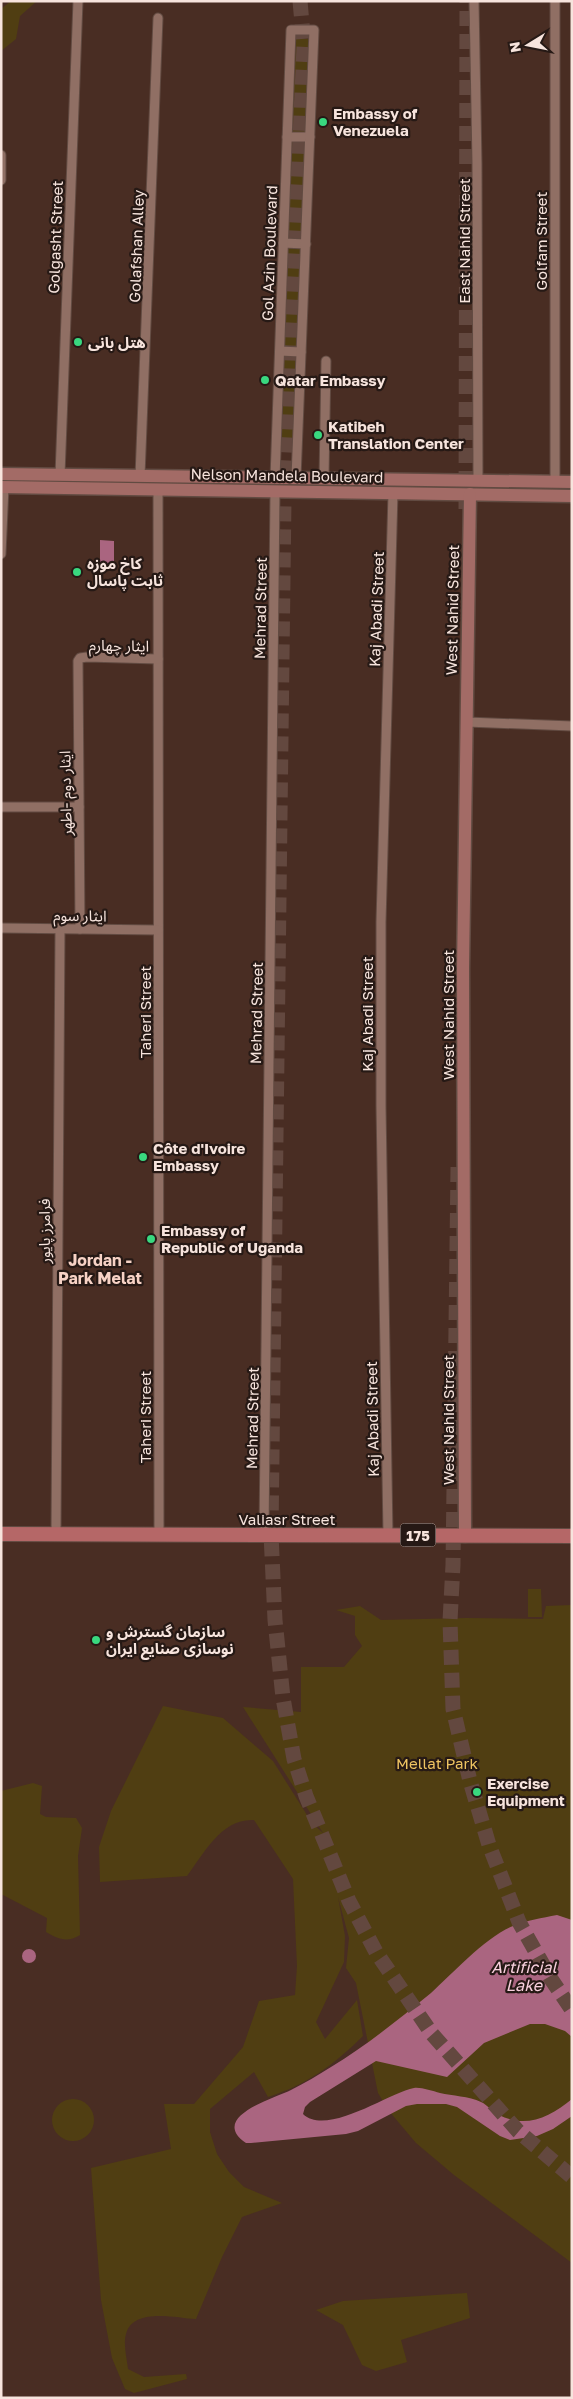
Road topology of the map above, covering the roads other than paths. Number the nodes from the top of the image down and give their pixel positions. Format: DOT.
graph roads {
  1 [pos="78,1"];
  2 [pos="474,1"];
  3 [pos="555,1"];
  4 [pos="158,18"];
  5 [pos="288,137"];
  6 [pos="310,138"];
  7 [pos="1,155"];
  8 [pos="1,180"];
  9 [pos="284,243"];
  10 [pos="306,244"];
  11 [pos="280,351"];
  12 [pos="301,352"];
  13 [pos="326,361"];
  14 [pos="1,474"];
  15 [pos="60,475"];
  16 [pos="140,476"];
  17 [pos="275,478"];
  18 [pos="296,478"];
  19 [pos="324,478"];
  20 [pos="478,480"];
  21 [pos="555,482"];
  22 [pos="572,482"];
  23 [pos="3,487"];
  24 [pos="59,488"];
  25 [pos="158,490"];
  26 [pos="275,491"];
  27 [pos="393,493"];
  28 [pos="470,494"];
  29 [pos="572,496"];
  30 [pos="1,554"];
  31 [pos="80,658"];
  32 [pos="158,659"];
  33 [pos="468,722"];
  34 [pos="572,726"];
  35 [pos="1,806"];
  36 [pos="79,807"];
  37 [pos="1,928"];
  38 [pos="60,928"];
  39 [pos="80,929"];
  40 [pos="158,930"];
  41 [pos="1,1534"];
  42 [pos="56,1534"];
  43 [pos="264,1534"];
  44 [pos="159,1535"];
  45 [pos="388,1535"];
  46 [pos="465,1536"];
  47 [pos="572,1536"];
  1 -- 15 [label="street, Golgasht Street"];
  2 -- 20 [label="street, East Nahid Street"];
  3 -- 21 [label="street, Golfam Street"];
  4 -- 16 [label="street, Golafshan Alley"];
  5 -- 6 [label="street"];
  5 -- 6 [label="street, Gol Azin Boulevard"];
  5 -- 9 [label="street, Gol Azin Boulevard"];
  6 -- 10 [label="street"];
  7 -- 8 [label="street"];
  9 -- 10 [label="street"];
  9 -- 11 [label="street, Gol Azin Boulevard"];
  10 -- 12 [label="street"];
  11 -- 12 [label="street"];
  11 -- 17 [label="street, Gol Azin Boulevard"];
  12 -- 18 [label="street"];
  13 -- 19 [label="street"];
  14 -- 15 [label="main road, Nelson Mandela Boulevard"];
  15 -- 16 [label="main road, Nelson Mandela Boulevard"];
  15 -- 24 [label="main road"];
  16 -- 17 [label="main road, Nelson Mandela Boulevard"];
  17 -- 18 [label="main road, Nelson Mandela Boulevard"];
  18 -- 19 [label="main road, Nelson Mandela Boulevard"];
  19 -- 20 [label="main road, Nelson Mandela Boulevard"];
  20 -- 21 [label="main road, Nelson Mandela Boulevard"];
  21 -- 22 [label="main road, Nelson Mandela Boulevard"];
  23 -- 24 [label="main road, Nelson Mandela Boulevard"];
  23 -- 30 [label="street"];
  24 -- 25 [label="main road, Nelson Mandela Boulevard"];
  25 -- 26 [label="main road, Nelson Mandela Boulevard"];
  25 -- 32 [label="street, Taheri Street"];
  26 -- 27 [label="main road, Nelson Mandela Boulevard"];
  26 -- 43 [label="street, Mehrad Street"];
  27 -- 28 [label="main road, Nelson Mandela Boulevard"];
  27 -- 45 [label="street, Kaj Abadi Street"];
  28 -- 29 [label="main road, Nelson Mandela Boulevard"];
  28 -- 33 [label="main road, West Nahid Street"];
  31 -- 32 [label="street, ایثار چهارم"];
  31 -- 36 [label="street, ایثار دوم -اطهر"];
  32 -- 40 [label="street, Taheri Street"];
  33 -- 34 [label="street"];
  33 -- 46 [label="main road, West Nahid Street"];
  35 -- 36 [label="street"];
  36 -- 39 [label="street, ایثار دوم -اطهر"];
  37 -- 38 [label="street, ایثار سوم"];
  38 -- 39 [label="street, ایثار سوم"];
  38 -- 42 [label="street, فرامرز پایور"];
  39 -- 40 [label="street, ایثار سوم"];
  40 -- 44 [label="street, Taheri Street"];
  41 -- 42 [label="main road, Valiasr Street / 175"];
  42 -- 44 [label="main road, Valiasr Street / 175"];
  43 -- 44 [label="main road, Valiasr Street / 175"];
  43 -- 45 [label="main road, Valiasr Street / 175"];
  45 -- 46 [label="main road, Valiasr Street / 175"];
  46 -- 47 [label="main road, Valiasr Street / 175"];
}
